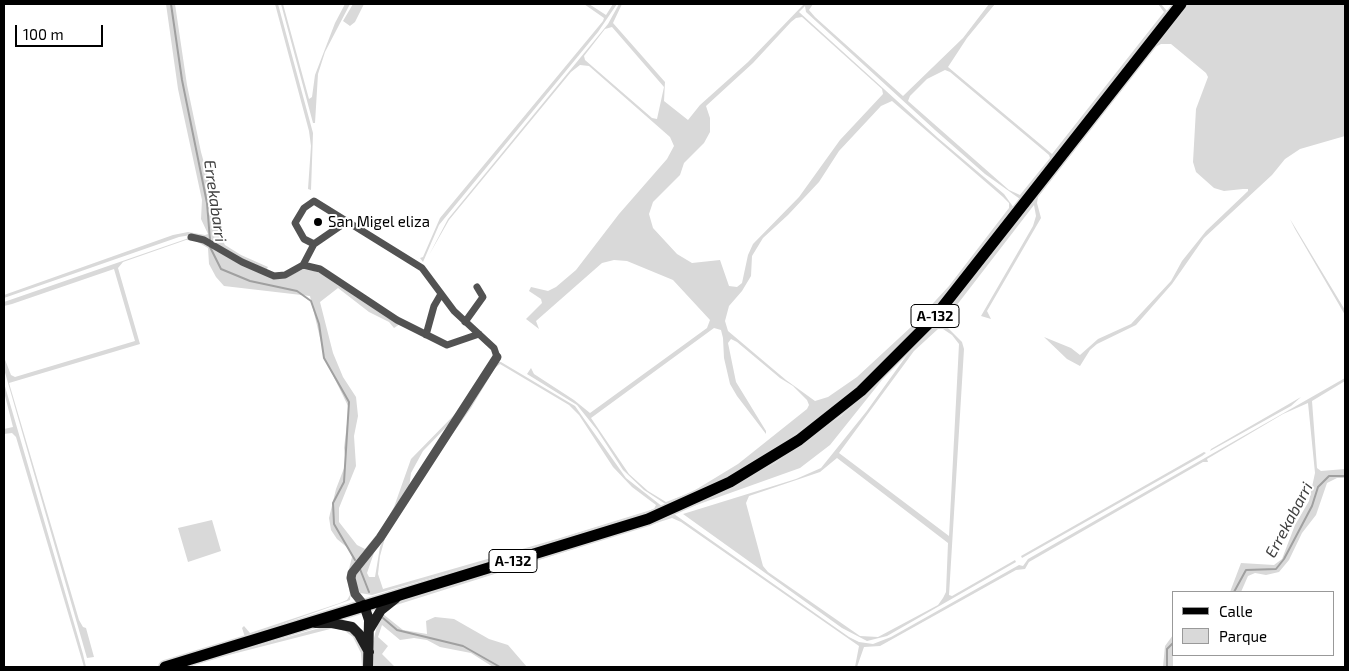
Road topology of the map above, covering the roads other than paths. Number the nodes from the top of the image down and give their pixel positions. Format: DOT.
graph roads {
  1 [pos="1181,4"];
  2 [pos="346,222"];
  3 [pos="191,237"];
  4 [pos="314,244"];
  5 [pos="303,265"];
  6 [pos="477,287"];
  7 [pos="441,294"];
  8 [pos="465,322"];
  9 [pos="479,334"];
  10 [pos="426,335"];
  11 [pos="497,357"];
  12 [pos="405,593"];
  13 [pos="364,605"];
  14 [pos="309,623"];
  15 [pos="369,626"];
  16 [pos="352,627"];
  17 [pos="368,652"];
  18 [pos="369,666"];
  19 [pos="165,667"];
  1 -- 12 [label="main road, A-132"];
  2 -- 4 [label="street"];
  2 -- 4 [label="street"];
  2 -- 7 [label="street"];
  3 -- 5 [label="street"];
  4 -- 5 [label="street"];
  5 -- 10 [label="street"];
  6 -- 8 [label="street"];
  7 -- 8 [label="street"];
  7 -- 10 [label="street"];
  8 -- 9 [label="street"];
  9 -- 10 [label="street"];
  9 -- 11 [label="street"];
  11 -- 13 [label="street"];
  12 -- 13 [label="main road, A-132"];
  12 -- 15 [label="main road"];
  13 -- 14 [label="main road, A-132"];
  13 -- 15 [label="main road"];
  14 -- 16 [label="main road"];
  14 -- 19 [label="main road, A-132"];
  15 -- 16 [label="main road"];
  15 -- 17 [label="main road"];
  16 -- 17 [label="main road"];
  17 -- 18 [label="main road"];
}
